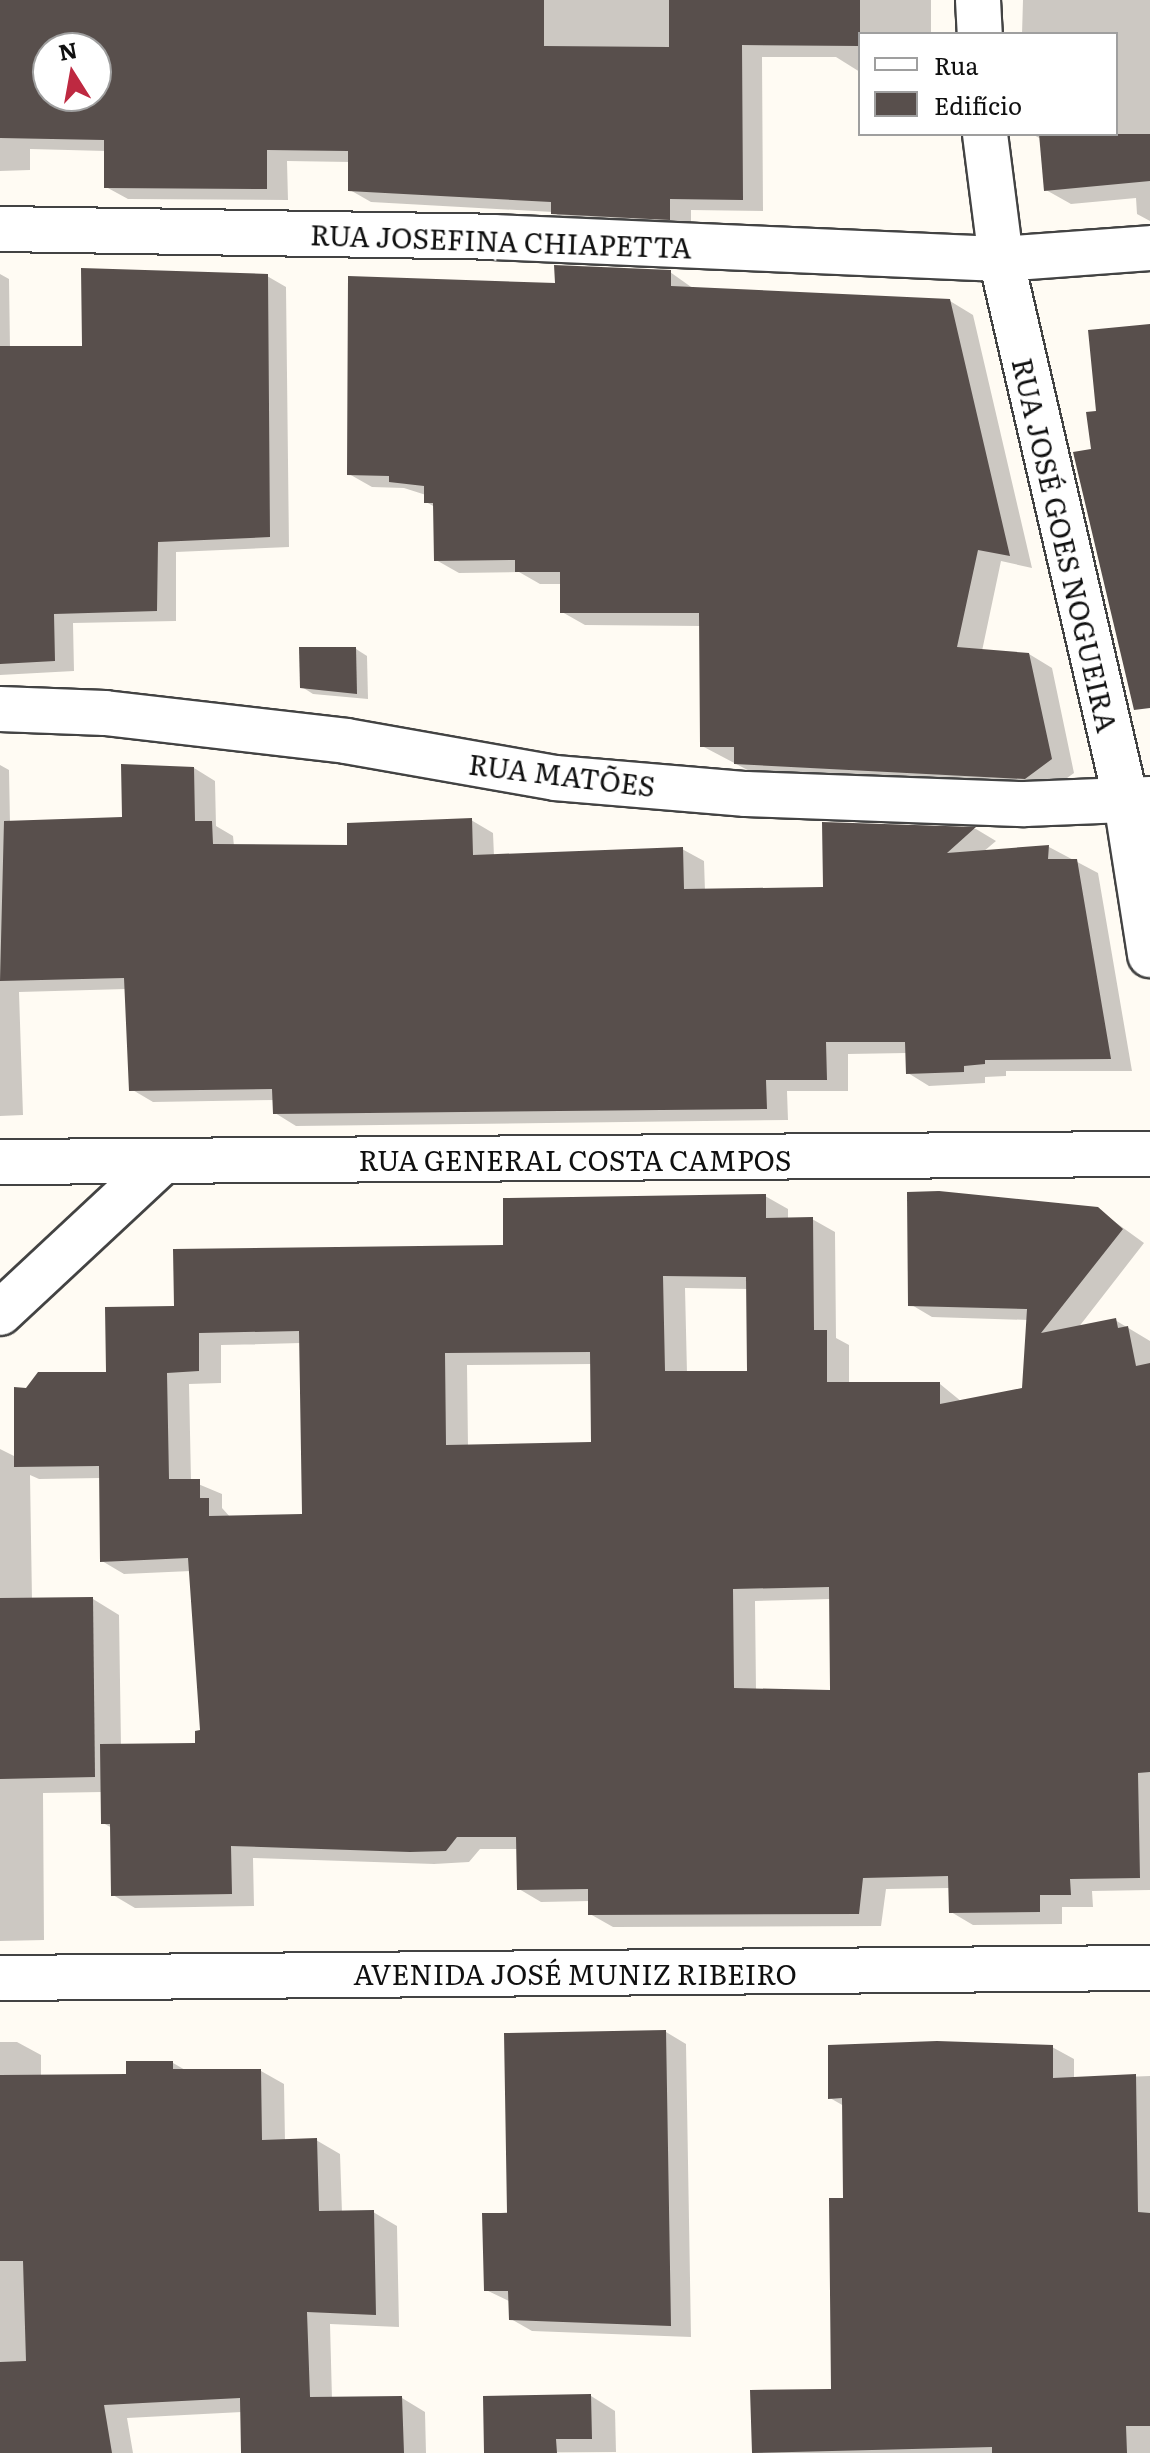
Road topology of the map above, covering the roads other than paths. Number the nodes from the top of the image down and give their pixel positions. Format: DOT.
graph roads {
  1 [pos="978,0"];
  2 [pos="980,32"];
  3 [pos="985,136"];
  4 [pos="0,229"];
  5 [pos="1150,248"];
  6 [pos="1001,259"];
  7 [pos="0,709"];
  8 [pos="1138,800"];
  9 [pos="1150,955"];
  10 [pos="1150,1154"];
  11 [pos="0,1162"];
  12 [pos="161,1163"];
  13 [pos="0,1313"];
  14 [pos="1150,1968"];
  15 [pos="0,1978"];
  1 -- 2 [label="street"];
  3 -- 6 [label="street, RUA JOSÉ GOES NOGUEIRA"];
  4 -- 6 [label="street, RUA JOSEFINA CHIAPETTA"];
  5 -- 6 [label="street, RUA JOSEFINA CHIAPETTA"];
  6 -- 8 [label="street, RUA JOSÉ GOES NOGUEIRA"];
  7 -- 8 [label="street, RUA MATÕES"];
  8 -- 9 [label="street, RUA JOSÉ GOES NOGUEIRA"];
  10 -- 12 [label="street, RUA GENERAL COSTA CAMPOS"];
  11 -- 12 [label="street, RUA GENERAL COSTA CAMPOS"];
  12 -- 13 [label="street"];
  14 -- 15 [label="street, AVENIDA JOSÉ MUNIZ RIBEIRO"];
}
